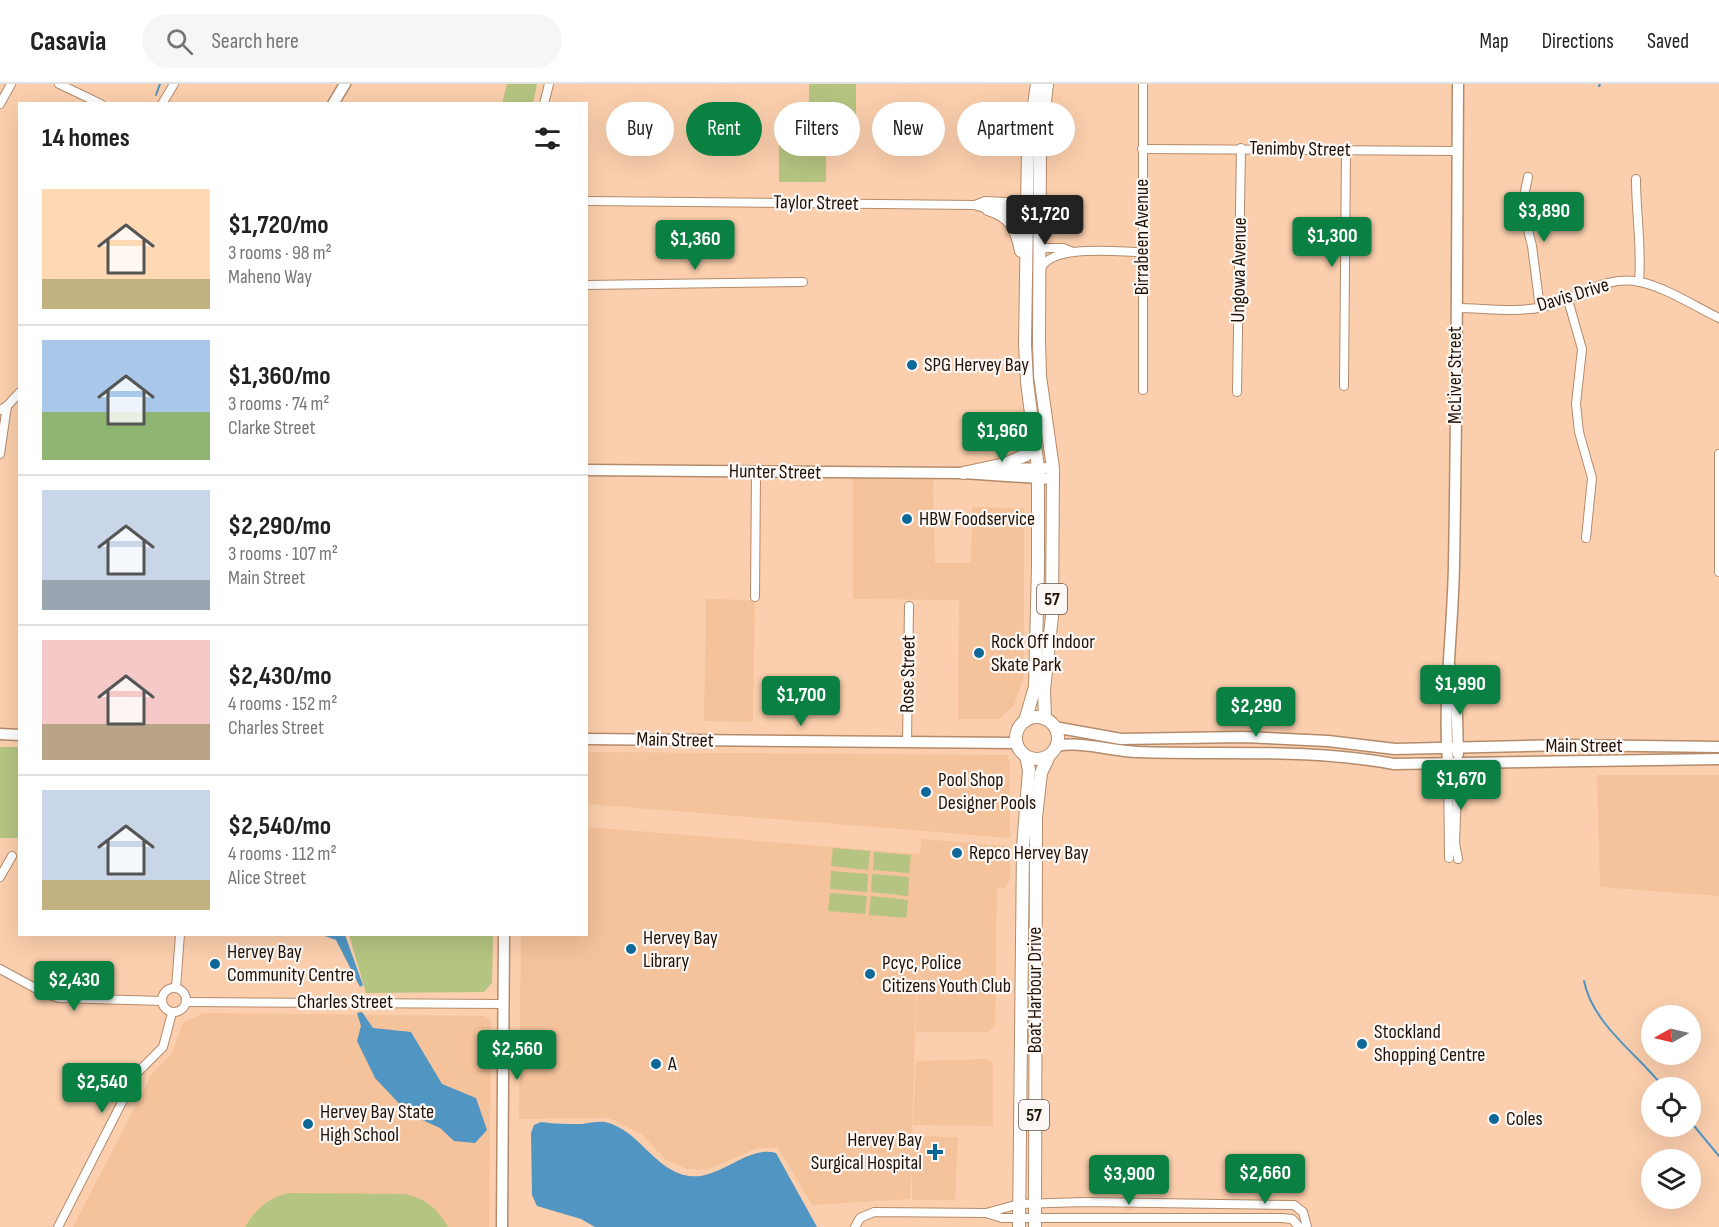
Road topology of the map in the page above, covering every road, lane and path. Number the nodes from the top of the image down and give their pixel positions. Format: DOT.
graph roads {
  1 [pos="11,84"];
  2 [pos="59,84"];
  3 [pos="174,84"];
  4 [pos="345,84"];
  5 [pos="549,84"];
  6 [pos="1037,84"];
  7 [pos="1047,84"];
  8 [pos="1143,84"];
  9 [pos="1458,84"];
  10 [pos="97,102"];
  11 [pos="163,102"];
  12 [pos="334,102"];
  13 [pos="544,102"];
  14 [pos="0,104"];
  15 [pos="1241,148"];
  16 [pos="1142,149"];
  17 [pos="1346,150"];
  18 [pos="1458,151"];
  19 [pos="1528,177"];
  20 [pos="1636,179"];
  21 [pos="588,201"];
  22 [pos="974,205"];
  23 [pos="1026,206"];
  24 [pos="1040,206"];
  25 [pos="988,209"];
  26 [pos="1040,248"];
  27 [pos="1073,252"];
  28 [pos="1141,252"];
  29 [pos="1040,269"];
  30 [pos="1025,275"];
  31 [pos="803,282"];
  32 [pos="1639,282"];
  33 [pos="588,285"];
  34 [pos="1568,300"];
  35 [pos="1456,308"];
  36 [pos="1540,308"];
  37 [pos="1025,314"];
  38 [pos="1719,318"];
  39 [pos="1344,386"];
  40 [pos="1143,390"];
  41 [pos="1237,392"];
  42 [pos="18,394"];
  43 [pos="4,408"];
  44 [pos="1034,433"];
  45 [pos="0,454"];
  46 [pos="1719,454"];
  47 [pos="588,470"];
  48 [pos="756,472"];
  49 [pos="963,473"];
  50 [pos="1038,473"];
  51 [pos="1053,473"];
  52 [pos="1586,538"];
  53 [pos="1719,572"];
  54 [pos="755,597"];
  55 [pos="909,606"];
  56 [pos="1025,721"];
  57 [pos="1049,723"];
  58 [pos="0,734"];
  59 [pos="18,735"];
  60 [pos="588,739"];
  61 [pos="907,742"];
  62 [pos="1016,743"];
  63 [pos="1719,747"];
  64 [pos="1452,748"];
  65 [pos="1052,751"];
  66 [pos="1026,756"];
  67 [pos="1719,759"];
  68 [pos="1453,763"];
  69 [pos="12,856"];
  70 [pos="1454,859"];
  71 [pos="0,877"];
  72 [pos="180,936"];
  73 [pos="504,936"];
  74 [pos="0,969"];
  75 [pos="176,988"];
  76 [pos="162,1001"];
  77 [pos="186,1002"];
  78 [pos="504,1004"];
  79 [pos="172,1012"];
  80 [pos="1034,1014"];
  81 [pos="1020,1074"];
  82 [pos="986,1213"];
  83 [pos="1019,1216"];
  84 [pos="1034,1216"];
  85 [pos="1306,1223"];
  86 [pos="1298,1225"];
  87 [pos="58,1227"];
  88 [pos="502,1227"];
  89 [pos="855,1227"];
  1 -- 14 [label="street"];
  2 -- 10 [label="street"];
  3 -- 11 [label="street"];
  4 -- 12 [label="street"];
  5 -- 13 [label="street"];
  6 -- 23 [label="main road, 57"];
  7 -- 24 [label="main road, 57"];
  8 -- 16 [label="street, Birrabeen Avenue"];
  9 -- 18 [label="street, McLiver Street"];
  15 -- 16 [label="street, Tenimby Street"];
  15 -- 17 [label="street, Tenimby Street"];
  15 -- 41 [label="street, Ungowa Avenue"];
  16 -- 28 [label="street, Birrabeen Avenue"];
  17 -- 18 [label="street, Tenimby Street"];
  17 -- 39 [label="street"];
  18 -- 35 [label="street, McLiver Street"];
  19 -- 36 [label="street"];
  20 -- 32 [label="street"];
  21 -- 22 [label="street, Taylor Street"];
  22 -- 23 [label="street, Taylor Street"];
  22 -- 25 [label="street, Taylor Street"];
  23 -- 24 [label="street, Taylor Street"];
  23 -- 25 [label="street, Taylor Street"];
  23 -- 30 [label="main road, 57"];
  24 -- 26 [label="main road, 57"];
  25 -- 30 [label="main road"];
  26 -- 27 [label="street"];
  26 -- 29 [label="main road, 57"];
  26 -- 37 [label="main road"];
  27 -- 28 [label="street"];
  27 -- 29 [label="street"];
  28 -- 40 [label="street, Birrabeen Avenue"];
  29 -- 51 [label="main road, 57"];
  30 -- 37 [label="main road, 57"];
  31 -- 33 [label="street"];
  32 -- 34 [label="street, Davis Drive"];
  32 -- 38 [label="street, Davis Drive"];
  34 -- 36 [label="street, Davis Drive"];
  34 -- 52 [label="street"];
  35 -- 36 [label="street, Davis Drive"];
  35 -- 64 [label="street, McLiver Street"];
  37 -- 44 [label="main road, 57"];
  42 -- 43 [label="street"];
  43 -- 45 [label="street"];
  44 -- 49 [label="main road"];
  44 -- 50 [label="main road, 57"];
  46 -- 53 [label="street"];
  47 -- 48 [label="street, Hunter Street"];
  48 -- 49 [label="street, Hunter Street"];
  48 -- 54 [label="street"];
  49 -- 50 [label="street, Hunter Street"];
  50 -- 51 [label="street, Hunter Street"];
  50 -- 56 [label="main road, 57"];
  51 -- 57 [label="main road, 57"];
  55 -- 61 [label="street, Rose Street"];
  56 -- 57 [label="main road"];
  56 -- 62 [label="main road, 57"];
  57 -- 64 [label="street, Main Street"];
  57 -- 65 [label="main road, 57"];
  58 -- 59 [label="street"];
  60 -- 61 [label="street, Main Street"];
  61 -- 62 [label="street, Main Street"];
  62 -- 66 [label="main road"];
  63 -- 64 [label="street, Main Street"];
  64 -- 68 [label="street, McLiver Street"];
  65 -- 66 [label="main road"];
  65 -- 68 [label="street, Main Street"];
  65 -- 80 [label="main road, Boat Harbour Drive / 57"];
  66 -- 81 [label="main road, Boat Harbour Drive / 57"];
  67 -- 68 [label="street, Main Street"];
  68 -- 70 [label="street, McLiver Street"];
  69 -- 71 [label="street"];
  72 -- 75 [label="street"];
  73 -- 78 [label="street"];
  74 -- 76 [label="street"];
  75 -- 76 [label="street"];
  75 -- 77 [label="street"];
  76 -- 79 [label="street"];
  77 -- 78 [label="street, Charles Street"];
  77 -- 79 [label="street"];
  78 -- 88 [label="street"];
  79 -- 87 [label="street"];
  80 -- 81 [label="main road"];
  80 -- 84 [label="main road, Boat Harbour Drive / 57"];
  81 -- 83 [label="main road, Boat Harbour Drive / 57"];
  82 -- 83 [label="street"];
  82 -- 83 [label="street"];
  82 -- 89 [label="street"];
  83 -- 84 [label="street"];
  83 -- 84 [label="street"];
  84 -- 85 [label="street"];
  84 -- 86 [label="street"];
}
